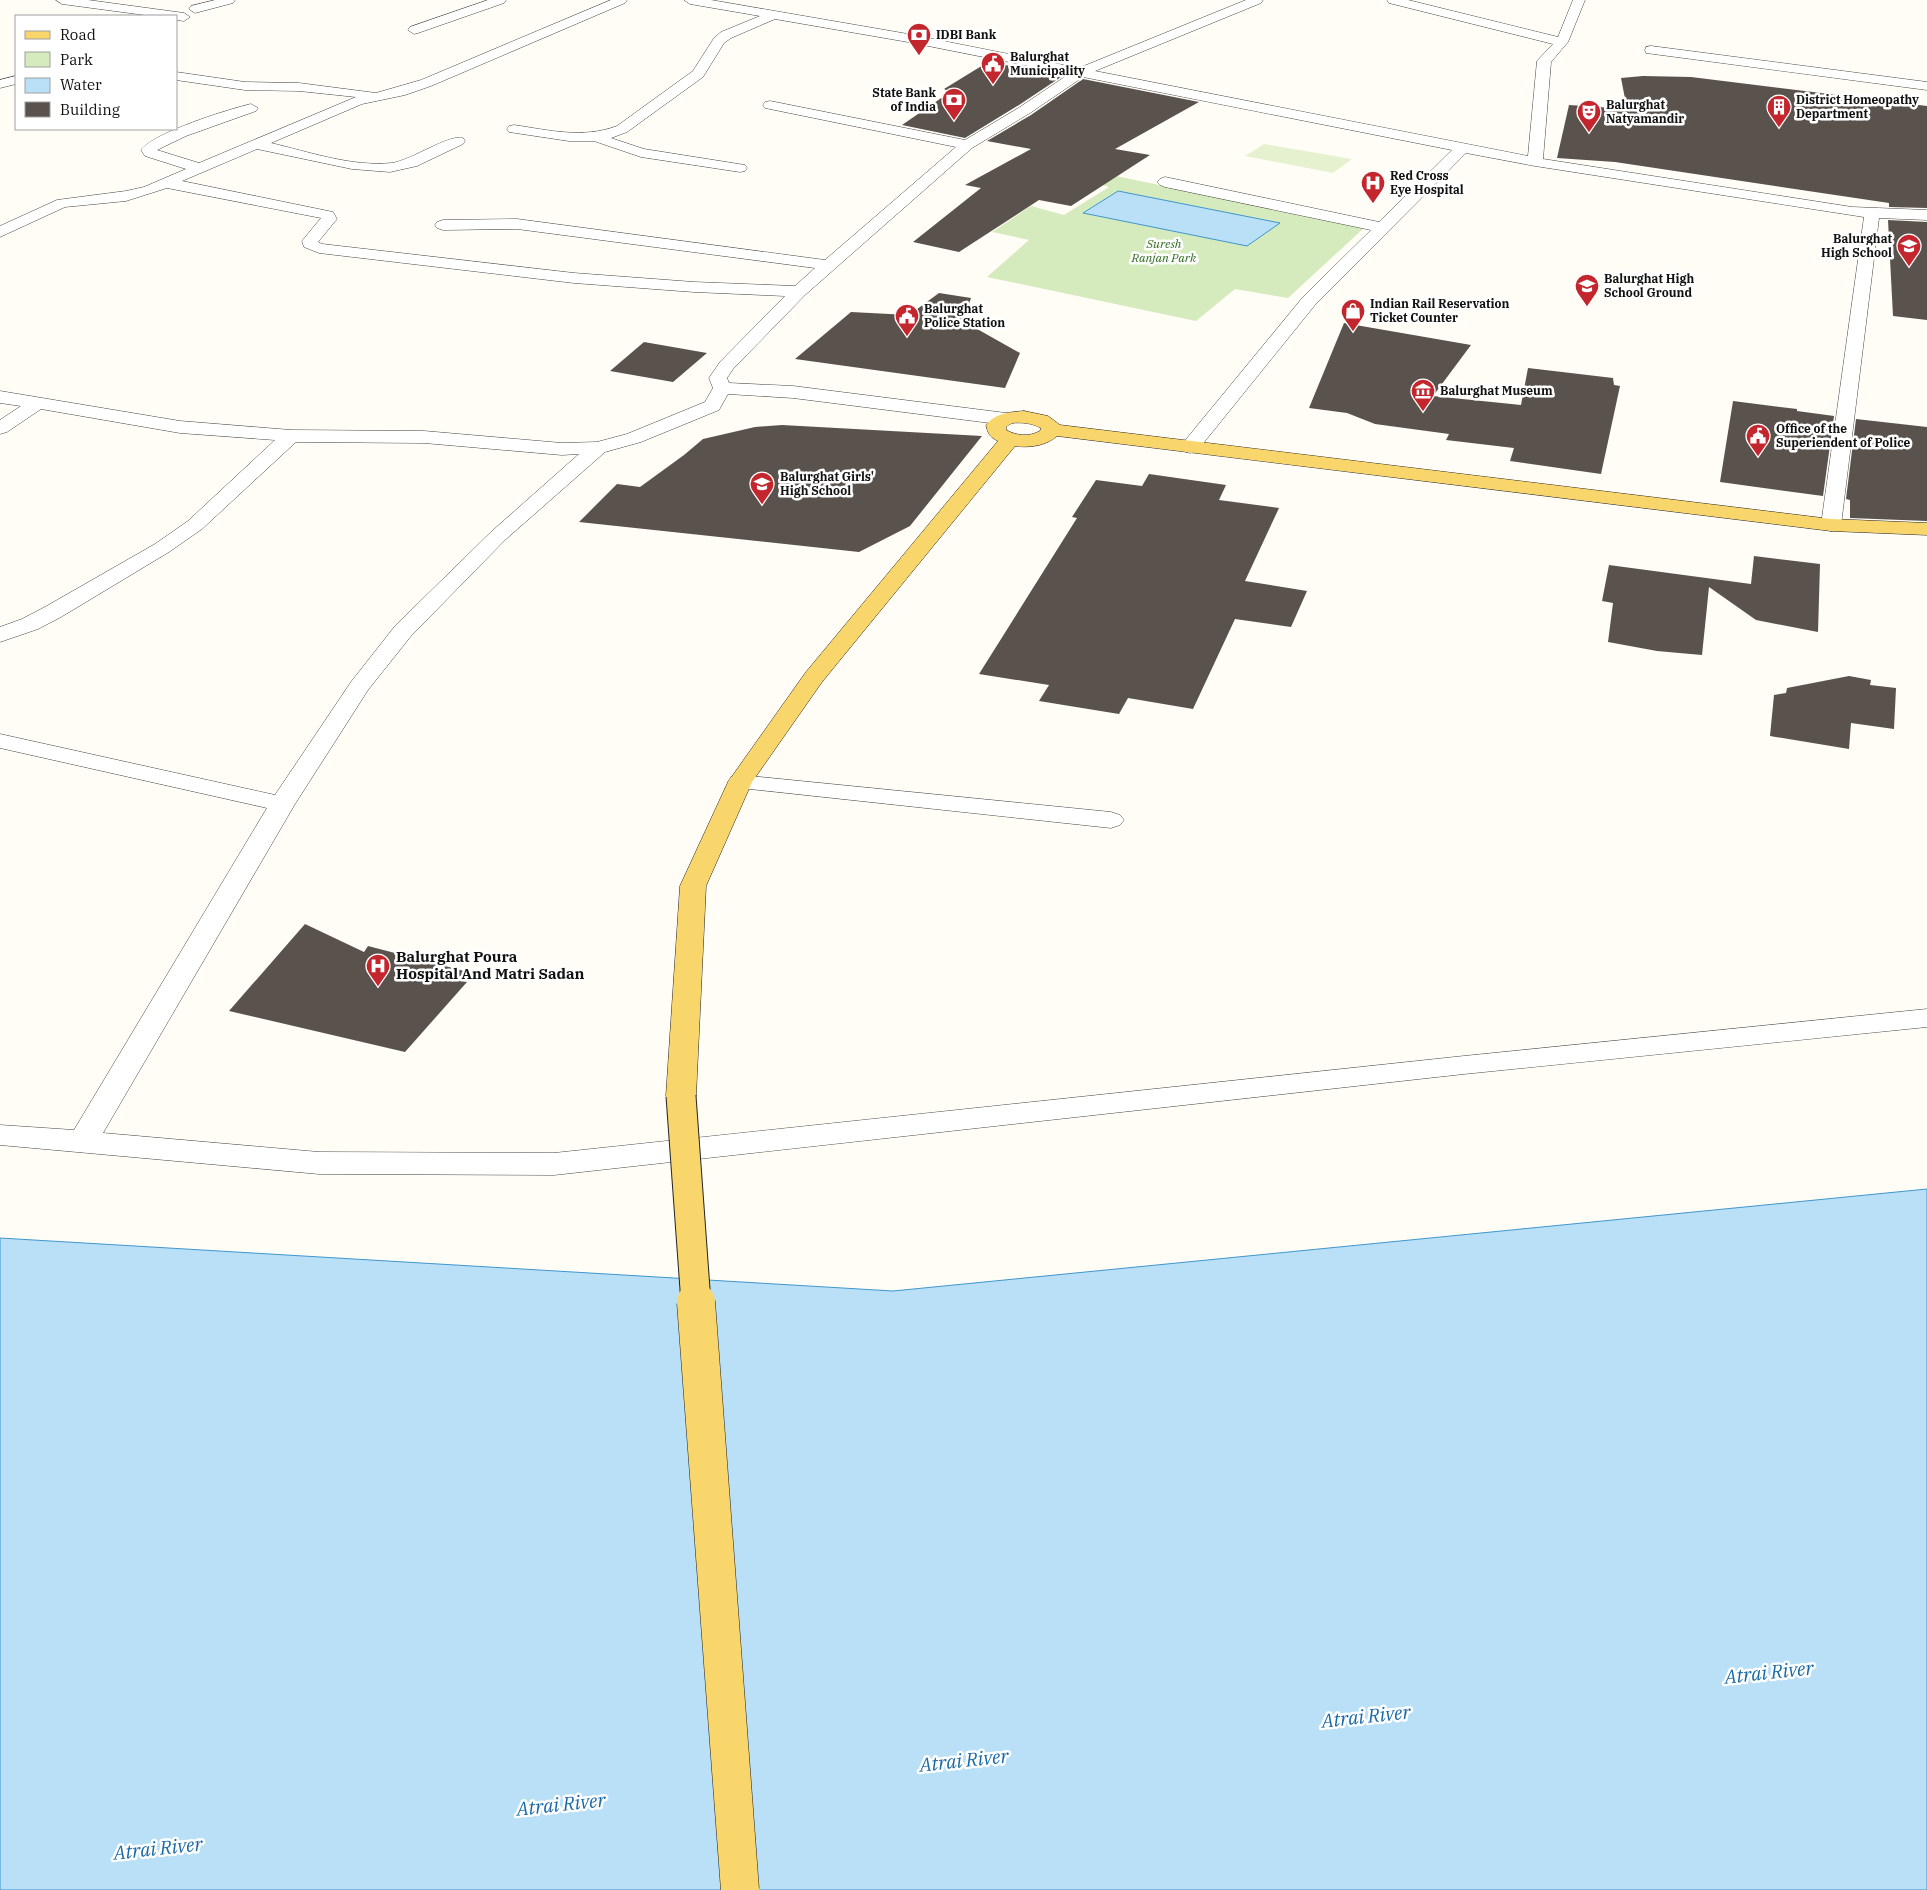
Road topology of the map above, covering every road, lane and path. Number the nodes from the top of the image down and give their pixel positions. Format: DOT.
graph roads {
  1 [pos="62,0"];
  2 [pos="229,0"];
  3 [pos="500,0"];
  4 [pos="621,0"];
  5 [pos="694,0"];
  6 [pos="1257,0"];
  7 [pos="1393,0"];
  8 [pos="1579,0"];
  9 [pos="198,4"];
  10 [pos="155,15"];
  11 [pos="773,15"];
  12 [pos="180,19"];
  13 [pos="414,30"];
  14 [pos="1562,42"];
  15 [pos="1651,50"];
  16 [pos="1081,72"];
  17 [pos="178,76"];
  18 [pos="15,80"];
  19 [pos="0,84"];
  20 [pos="1927,86"];
  21 [pos="384,96"];
  22 [pos="770,105"];
  23 [pos="252,108"];
  24 [pos="514,130"];
  25 [pos="599,138"];
  26 [pos="458,141"];
  27 [pos="254,144"];
  28 [pos="967,145"];
  29 [pos="1463,148"];
  30 [pos="1535,162"];
  31 [pos="200,168"];
  32 [pos="740,168"];
  33 [pos="1165,182"];
  34 [pos="167,183"];
  35 [pos="1872,212"];
  36 [pos="1927,215"];
  37 [pos="443,225"];
  38 [pos="1383,228"];
  39 [pos="0,232"];
  40 [pos="829,265"];
  41 [pos="799,291"];
  42 [pos="720,392"];
  43 [pos="0,396"];
  44 [pos="38,403"];
  45 [pos="0,428"];
  46 [pos="1004,429"];
  47 [pos="291,436"];
  48 [pos="1190,447"];
  49 [pos="598,448"];
  50 [pos="1831,525"];
  51 [pos="1927,529"];
  52 [pos="0,635"];
  53 [pos="0,741"];
  54 [pos="740,782"];
  55 [pos="282,804"];
  56 [pos="1111,820"];
  57 [pos="1927,1018"];
  58 [pos="0,1135"];
  59 [pos="83,1140"];
  60 [pos="740,1890"];
  1 -- 10 [label="street"];
  2 -- 9 [label="street"];
  3 -- 13 [label="street"];
  4 -- 21 [label="street"];
  5 -- 11 [label="street"];
  6 -- 16 [label="street"];
  7 -- 14 [label="street"];
  8 -- 14 [label="street"];
  9 -- 12 [label="street"];
  11 -- 16 [label="street"];
  11 -- 25 [label="street"];
  14 -- 30 [label="street"];
  15 -- 20 [label="street"];
  16 -- 28 [label="street"];
  16 -- 29 [label="street"];
  17 -- 21 [label="street"];
  18 -- 19 [label="street"];
  21 -- 27 [label="street"];
  22 -- 28 [label="street"];
  23 -- 31 [label="street"];
  24 -- 25 [label="street"];
  25 -- 32 [label="street"];
  26 -- 27 [label="street"];
  27 -- 31 [label="street"];
  28 -- 40 [label="street"];
  29 -- 30 [label="street"];
  29 -- 38 [label="street"];
  30 -- 35 [label="street"];
  31 -- 34 [label="street"];
  33 -- 38 [label="street"];
  34 -- 39 [label="street"];
  34 -- 41 [label="street"];
  35 -- 36 [label="street"];
  35 -- 50 [label="street"];
  37 -- 40 [label="street"];
  38 -- 48 [label="street"];
  40 -- 41 [label="street"];
  41 -- 42 [label="street"];
  42 -- 46 [label="street"];
  42 -- 49 [label="street"];
  43 -- 44 [label="street"];
  44 -- 45 [label="street"];
  44 -- 47 [label="street"];
  46 -- 48 [label="main road"];
  46 -- 54 [label="main road"];
  47 -- 49 [label="street"];
  47 -- 52 [label="street"];
  48 -- 50 [label="main road"];
  49 -- 55 [label="street"];
  50 -- 51 [label="main road"];
  53 -- 55 [label="street"];
  54 -- 56 [label="street"];
  54 -- 60 [label="main road, bridge"];
  55 -- 59 [label="street"];
  57 -- 59 [label="street"];
  58 -- 59 [label="street"];
}
